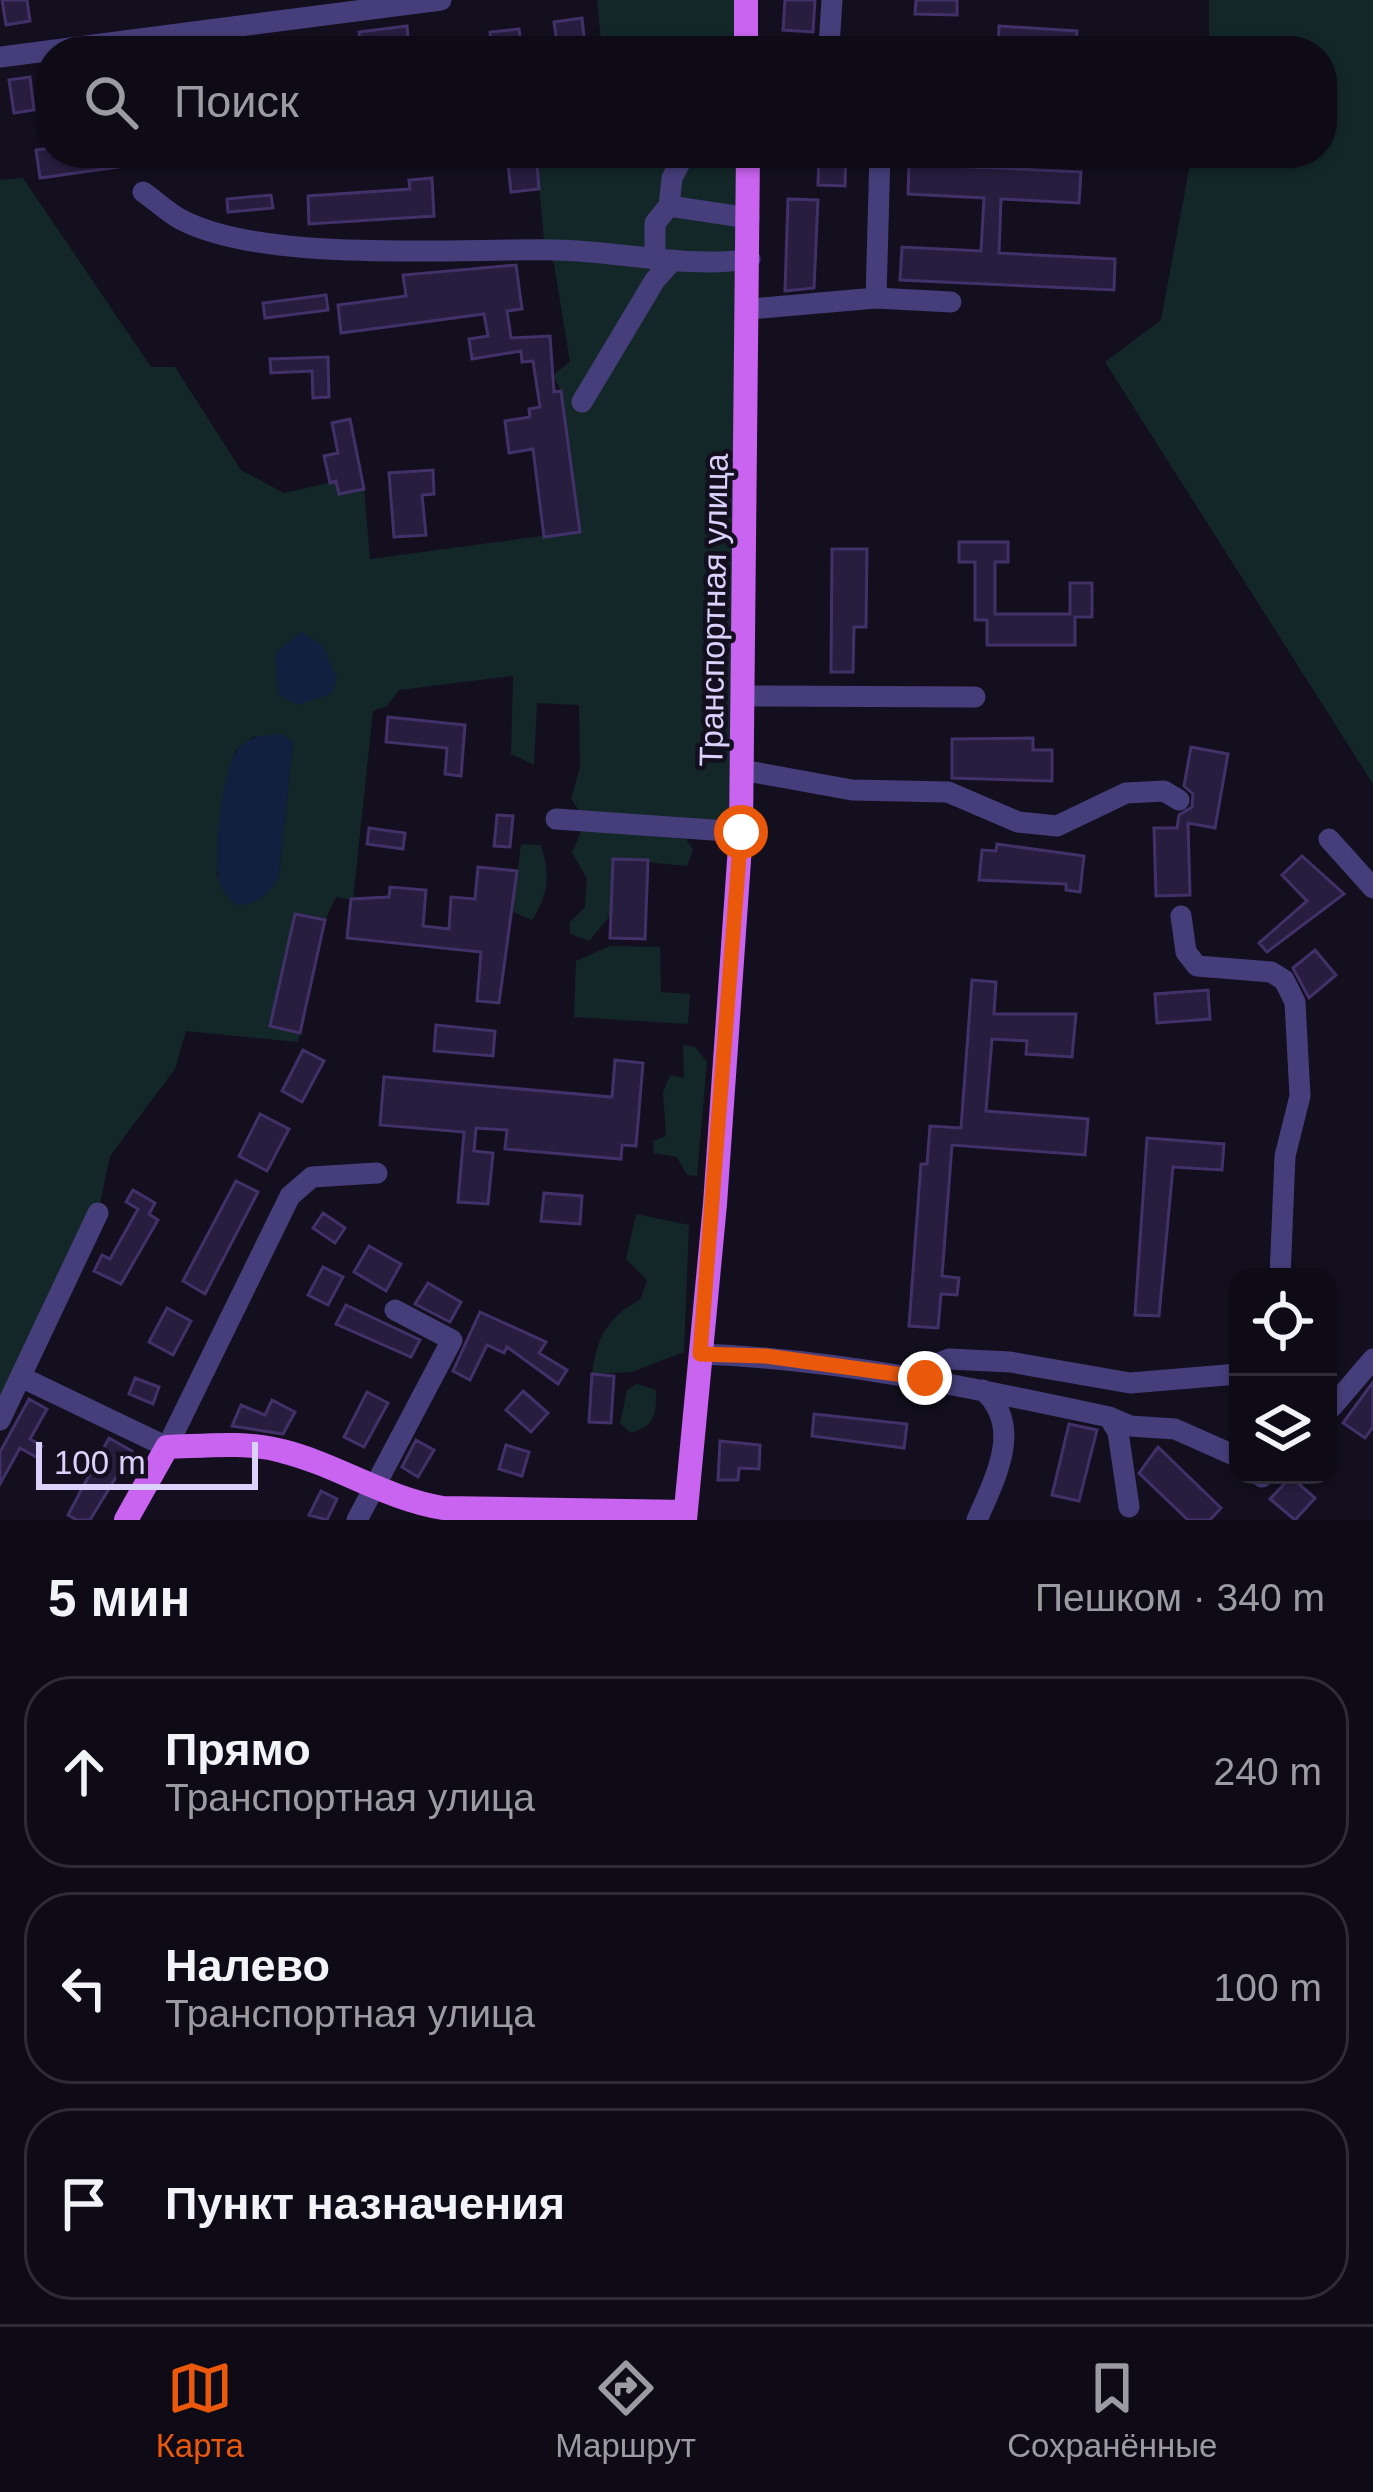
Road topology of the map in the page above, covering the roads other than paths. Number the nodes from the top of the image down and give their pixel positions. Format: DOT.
graph roads {
  1 [pos="441,0"];
  2 [pos="746,0"];
  3 [pos="832,0"];
  4 [pos="162,36"];
  5 [pos="746,36"];
  6 [pos="830,36"];
  7 [pos="36,52"];
  8 [pos="0,57"];
  9 [pos="677,168"];
  10 [pos="748,168"];
  11 [pos="880,168"];
  12 [pos="143,191"];
  13 [pos="669,206"];
  14 [pos="749,218"];
  15 [pos="664,259"];
  16 [pos="750,259"];
  17 [pos="876,298"];
  18 [pos="952,302"];
  19 [pos="750,309"];
  20 [pos="582,402"];
  21 [pos="744,696"];
  22 [pos="975,697"];
  23 [pos="742,770"];
  24 [pos="1178,800"];
  25 [pos="556,818"];
  26 [pos="741,832"];
  27 [pos="1329,839"];
  28 [pos="1373,888"];
  29 [pos="1181,916"];
  30 [pos="376,1173"];
  31 [pos="98,1213"];
  32 [pos="1280,1268"];
  33 [pos="395,1310"];
  34 [pos="700,1354"];
  35 [pos="1373,1359"];
  36 [pos="908,1375"];
  37 [pos="1229,1375"];
  38 [pos="23,1378"];
  39 [pos="982,1390"];
  40 [pos="1337,1401"];
  41 [pos="1108,1417"];
  42 [pos="0,1420"];
  43 [pos="167,1447"];
  44 [pos="1229,1453"];
  45 [pos="374,1486"];
  46 [pos="1130,1508"];
  47 [pos="685,1516"];
  48 [pos="127,1520"];
  49 [pos="357,1520"];
  50 [pos="977,1520"];
  1 -- 4 [label="street"];
  2 -- 5 [label="main road"];
  3 -- 6 [label="street"];
  7 -- 8 [label="street"];
  9 -- 13 [label="street"];
  10 -- 14 [label="main road, Транспортная улица"];
  11 -- 17 [label="street"];
  12 -- 15 [label="street"];
  13 -- 14 [label="street"];
  13 -- 15 [label="street"];
  14 -- 16 [label="main road, Транспортная улица"];
  15 -- 16 [label="street"];
  15 -- 20 [label="street"];
  16 -- 19 [label="main road, Транспортная улица"];
  17 -- 18 [label="street"];
  17 -- 19 [label="street"];
  19 -- 21 [label="main road, Транспортная улица"];
  21 -- 22 [label="street"];
  21 -- 23 [label="main road, Транспортная улица"];
  23 -- 24 [label="street"];
  23 -- 26 [label="main road, Транспортная улица"];
  25 -- 26 [label="street"];
  26 -- 34 [label="main road, Транспортная улица"];
  27 -- 28 [label="street"];
  29 -- 32 [label="street"];
  30 -- 43 [label="street"];
  31 -- 38 [label="street"];
  33 -- 45 [label="street"];
  34 -- 36 [label="street"];
  34 -- 47 [label="main road, Транспортная улица"];
  35 -- 40 [label="street"];
  36 -- 37 [label="street"];
  36 -- 39 [label="street"];
  38 -- 42 [label="street"];
  38 -- 43 [label="street"];
  39 -- 41 [label="street"];
  39 -- 50 [label="street"];
  41 -- 44 [label="street"];
  41 -- 46 [label="street"];
  43 -- 45 [label="main road"];
  43 -- 48 [label="main road"];
  45 -- 47 [label="main road"];
  45 -- 49 [label="street"];
}
